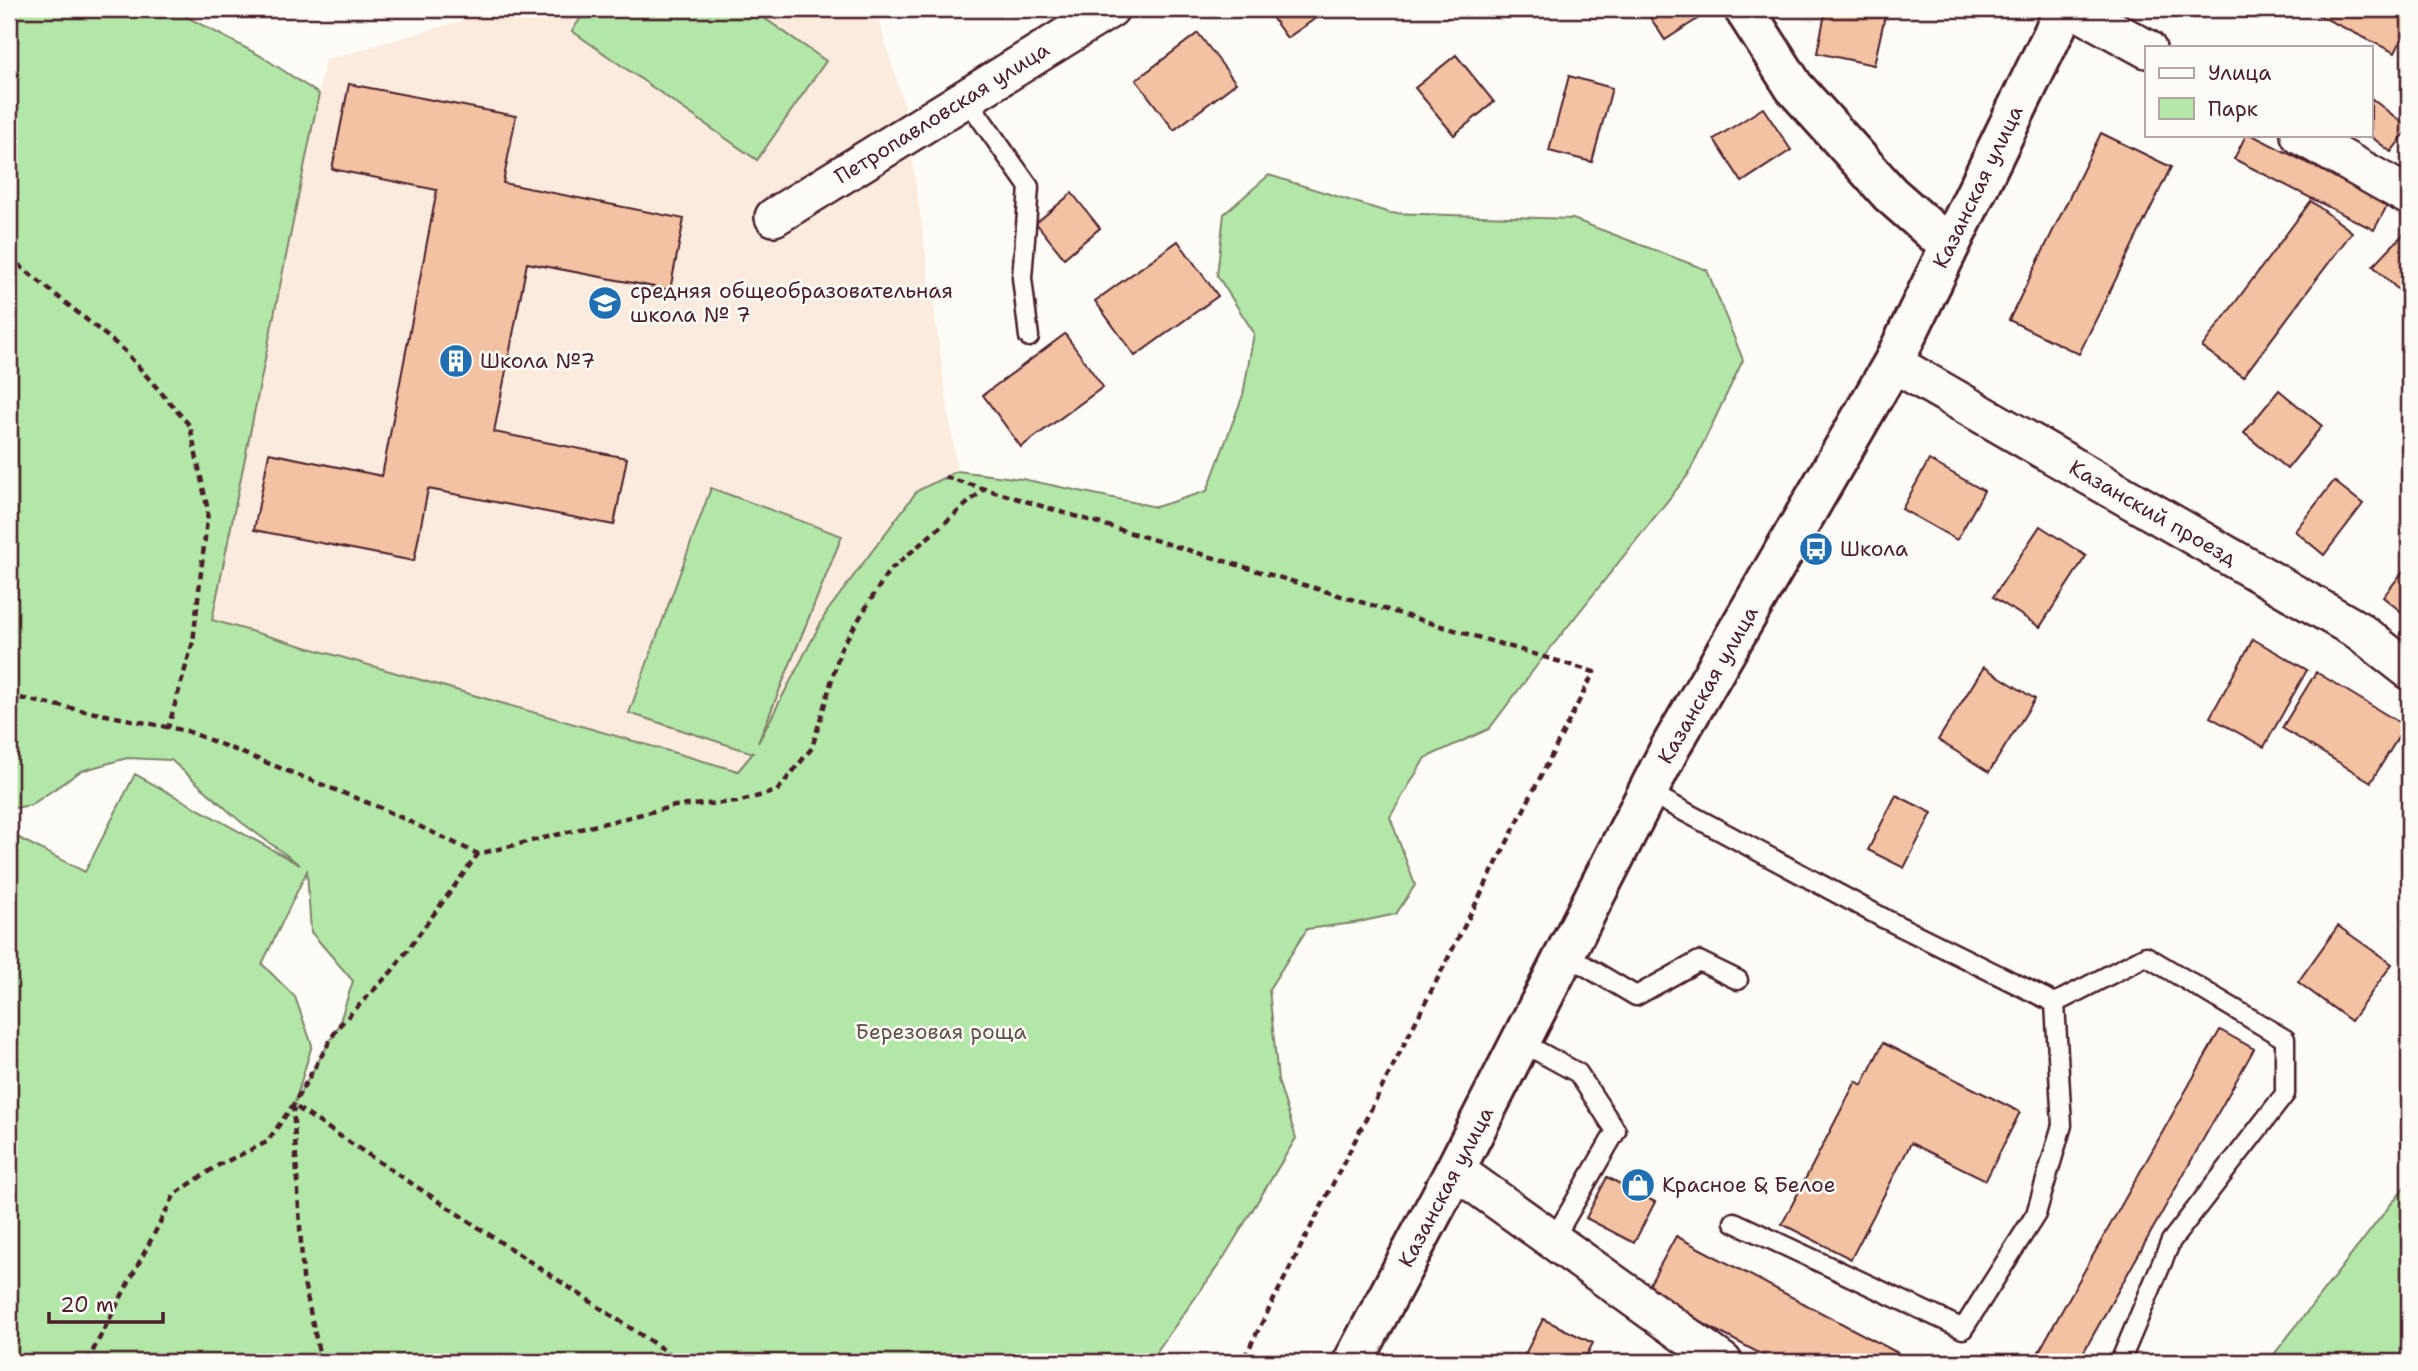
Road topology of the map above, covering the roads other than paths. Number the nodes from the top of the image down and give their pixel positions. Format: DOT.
graph roads {
  1 [pos="1110,9"];
  2 [pos="1744,9"];
  3 [pos="2065,9"];
  4 [pos="2074,9"];
  5 [pos="2145,48"];
  6 [pos="966,98"];
  7 [pos="2302,136"];
  8 [pos="2409,195"];
  9 [pos="774,217"];
  10 [pos="1949,246"];
  11 [pos="1029,337"];
  12 [pos="1893,363"];
  13 [pos="2409,670"];
  14 [pos="1648,792"];
  15 [pos="1565,954"];
  16 [pos="1738,980"];
  17 [pos="2055,1003"];
  18 [pos="1521,1042"];
  19 [pos="1455,1170"];
  20 [pos="1734,1222"];
  21 [pos="1553,1240"];
  22 [pos="1717,1360"];
  23 [pos="1353,1362"];
  24 [pos="2120,1362"];
  1 -- 6 [label="street, Петропавловская улица"];
  2 -- 10 [label="main road"];
  3 -- 10 [label="main road, Казанская улица"];
  4 -- 5 [label="street"];
  6 -- 9 [label="street, Петропавловская улица"];
  6 -- 11 [label="lane"];
  7 -- 8 [label="street"];
  10 -- 12 [label="main road, Казанская улица"];
  12 -- 13 [label="street, Казанский проезд"];
  12 -- 14 [label="main road, Казанская улица"];
  14 -- 15 [label="main road, Казанская улица"];
  14 -- 17 [label="lane"];
  15 -- 16 [label="lane"];
  15 -- 18 [label="main road, Казанская улица"];
  17 -- 20 [label="lane"];
  17 -- 24 [label="lane"];
  18 -- 19 [label="main road, Казанская улица"];
  18 -- 21 [label="lane"];
  19 -- 21 [label="street"];
  19 -- 23 [label="main road, Казанская улица"];
  21 -- 22 [label="street"];
}
